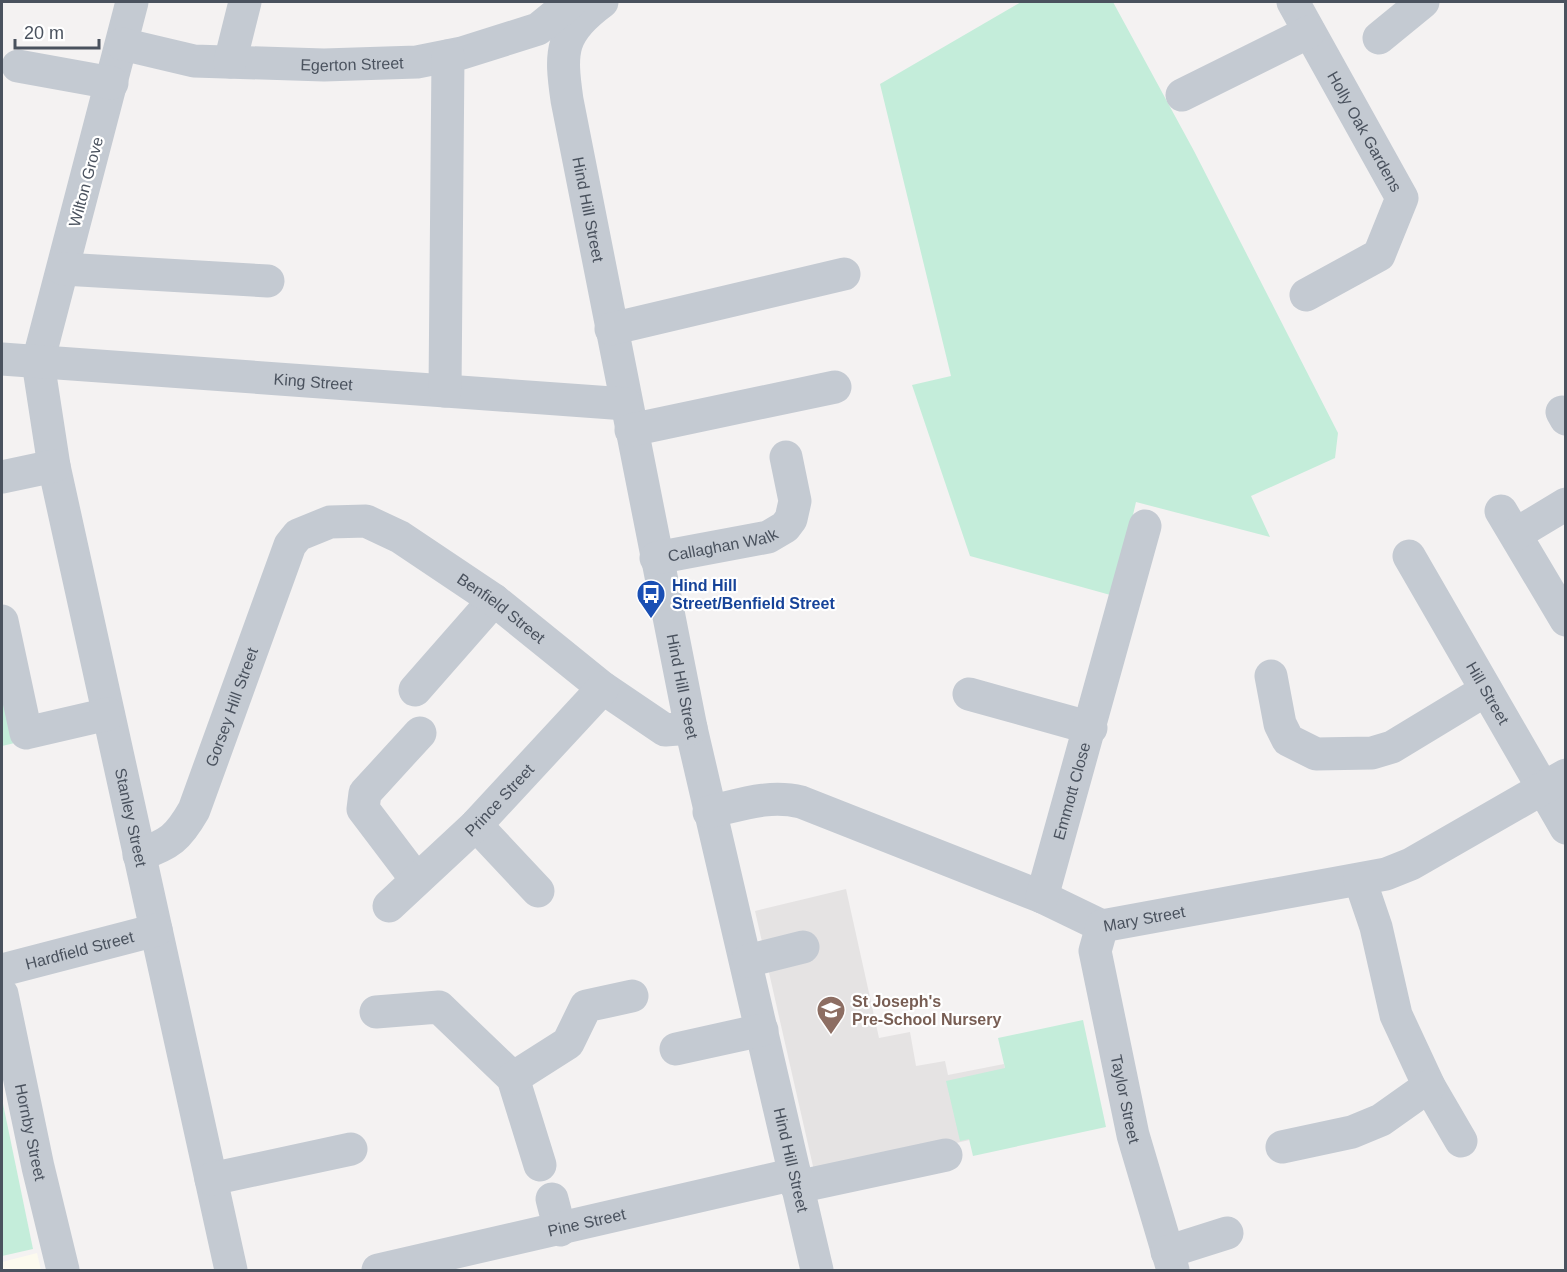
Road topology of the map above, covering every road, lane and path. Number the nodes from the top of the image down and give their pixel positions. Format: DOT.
graph roads {
  1 [pos="132,2"];
  2 [pos="245,2"];
  3 [pos="1293,2"];
  4 [pos="1423,2"];
  5 [pos="581,5"];
  6 [pos="1309,32"];
  7 [pos="1379,38"];
  8 [pos="122,44"];
  9 [pos="448,56"];
  10 [pos="230,62"];
  11 [pos="18,66"];
  12 [pos="112,83"];
  13 [pos="1182,95"];
  14 [pos="63,269"];
  15 [pos="844,274"];
  16 [pos="268,281"];
  17 [pos="1306,295"];
  18 [pos="611,328"];
  19 [pos="2,359"];
  20 [pos="38,362"];
  21 [pos="835,387"];
  22 [pos="444,390"];
  23 [pos="628,417"];
  24 [pos="786,457"];
  25 [pos="54,466"];
  26 [pos="2,477"];
  27 [pos="1566,504"];
  28 [pos="1145,526"];
  29 [pos="298,535"];
  30 [pos="1409,556"];
  31 [pos="656,558"];
  32 [pos="494,600"];
  33 [pos="1566,620"];
  34 [pos="2,621"];
  35 [pos="1271,676"];
  36 [pos="603,688"];
  37 [pos="415,690"];
  38 [pos="1486,690"];
  39 [pos="969,694"];
  40 [pos="108,714"];
  41 [pos="691,728"];
  42 [pos="1091,728"];
  43 [pos="420,733"];
  44 [pos="1554,782"];
  45 [pos="709,812"];
  46 [pos="476,825"];
  47 [pos="1566,828"];
  48 [pos="139,855"];
  49 [pos="416,879"];
  50 [pos="1360,880"];
  51 [pos="538,891"];
  52 [pos="1042,897"];
  53 [pos="389,906"];
  54 [pos="1102,926"];
  55 [pos="156,930"];
  56 [pos="803,947"];
  57 [pos="747,961"];
  58 [pos="2,970"];
  59 [pos="2,996"];
  60 [pos="632,996"];
  61 [pos="376,1012"];
  62 [pos="762,1030"];
  63 [pos="676,1049"];
  64 [pos="513,1078"];
  65 [pos="1429,1086"];
  66 [pos="1461,1141"];
  67 [pos="1282,1147"];
  68 [pos="351,1149"];
  69 [pos="946,1155"];
  70 [pos="540,1166"];
  71 [pos="211,1179"];
  72 [pos="796,1180"];
  73 [pos="1227,1233"];
  74 [pos="1170,1262"];
  75 [pos="413,1267"];
  76 [pos="63,1270"];
  77 [pos="231,1270"];
  78 [pos="378,1270"];
  79 [pos="817,1270"];
  1 -- 8 [label="street, Wilton Grove"];
  2 -- 10 [label="street"];
  3 -- 6 [label="street, Holly Oak Gardens"];
  4 -- 7 [label="street"];
  5 -- 9 [label="street, Egerton Street"];
  5 -- 18 [label="street, Hind Hill Street"];
  6 -- 13 [label="street"];
  6 -- 17 [label="street, Holly Oak Gardens"];
  8 -- 10 [label="street, Egerton Street"];
  8 -- 12 [label="street, Wilton Grove"];
  9 -- 10 [label="street, Egerton Street"];
  9 -- 22 [label="street"];
  11 -- 12 [label="street"];
  12 -- 14 [label="street, Wilton Grove"];
  14 -- 16 [label="street"];
  14 -- 20 [label="street, Wilton Grove"];
  15 -- 18 [label="street"];
  18 -- 23 [label="street, Hind Hill Street"];
  19 -- 20 [label="street, King Street"];
  20 -- 22 [label="street, King Street"];
  20 -- 25 [label="street, Stanley Street"];
  21 -- 23 [label="street, King Street"];
  22 -- 23 [label="street, King Street"];
  23 -- 31 [label="street, Hind Hill Street"];
  24 -- 31 [label="street, Callaghan Walk"];
  25 -- 26 [label="street"];
  25 -- 40 [label="street, Stanley Street"];
  27 -- 33 [label="street"];
  28 -- 42 [label="street, Emmott Close"];
  29 -- 32 [label="street, Benfield Street"];
  29 -- 48 [label="street, Gorsey Hill Street"];
  30 -- 38 [label="street, Hill Street"];
  31 -- 41 [label="street, Hind Hill Street"];
  32 -- 36 [label="street, Benfield Street"];
  32 -- 37 [label="street"];
  34 -- 40 [label="street"];
  35 -- 38 [label="street"];
  36 -- 41 [label="street, Benfield Street"];
  36 -- 46 [label="street, Prince Street"];
  38 -- 44 [label="street, Hill Street"];
  39 -- 42 [label="street"];
  40 -- 48 [label="street, Stanley Street"];
  41 -- 45 [label="street, Hind Hill Street"];
  42 -- 52 [label="street, Emmott Close"];
  43 -- 49 [label="street"];
  44 -- 47 [label="street, Hill Street"];
  44 -- 50 [label="street, Mary Street"];
  45 -- 52 [label="street, Mary Street"];
  45 -- 57 [label="street, Hind Hill Street"];
  46 -- 49 [label="street, Prince Street"];
  46 -- 51 [label="street"];
  48 -- 55 [label="street, Stanley Street"];
  49 -- 53 [label="street, Prince Street"];
  50 -- 54 [label="street, Mary Street"];
  50 -- 65 [label="street"];
  52 -- 54 [label="street, Mary Street"];
  54 -- 74 [label="street, Taylor Street"];
  55 -- 58 [label="street, Hardfield Street"];
  55 -- 71 [label="street, Stanley Street"];
  56 -- 57 [label="street"];
  57 -- 62 [label="street, Hind Hill Street"];
  59 -- 76 [label="street, Hornby Street"];
  60 -- 64 [label="street"];
  61 -- 64 [label="street"];
  62 -- 63 [label="street"];
  62 -- 72 [label="street, Hind Hill Street"];
  64 -- 70 [label="street"];
  65 -- 66 [label="street"];
  65 -- 67 [label="street"];
  68 -- 71 [label="street"];
  69 -- 72 [label="street, Pine Street"];
  71 -- 77 [label="street, Stanley Street"];
  72 -- 75 [label="street, Pine Street"];
  72 -- 79 [label="street, Hind Hill Street"];
  73 -- 74 [label="street"];
  75 -- 78 [label="street, Pine Street"];
}
